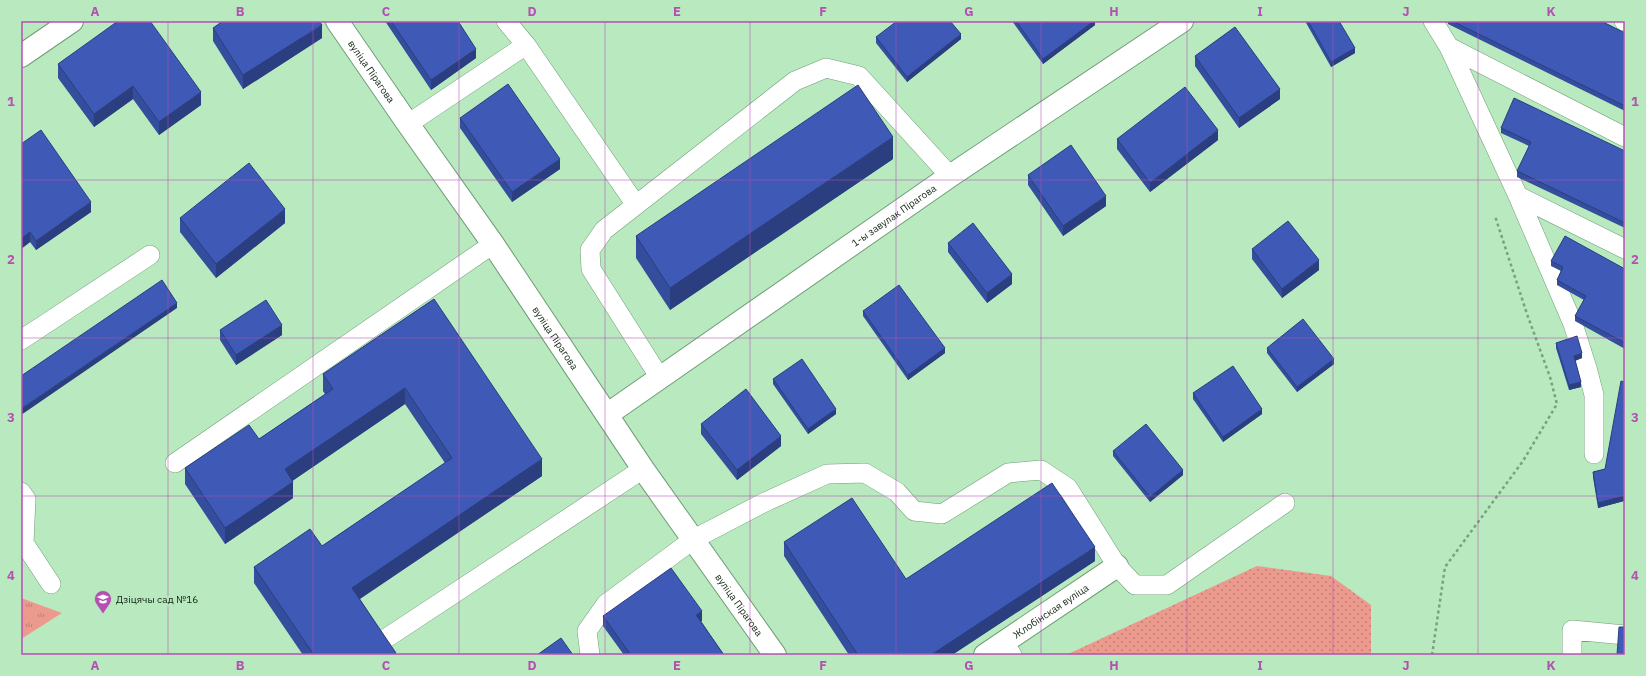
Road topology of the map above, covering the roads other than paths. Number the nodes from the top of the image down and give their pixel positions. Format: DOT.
graph roads {
  1 [pos="72,21"];
  2 [pos="337,21"];
  3 [pos="506,21"];
  4 [pos="1182,21"];
  5 [pos="1433,21"];
  6 [pos="526,46"];
  7 [pos="1449,47"];
  8 [pos="21,56"];
  9 [pos="408,124"];
  10 [pos="1625,137"];
  11 [pos="950,176"];
  12 [pos="1518,196"];
  13 [pos="636,205"];
  14 [pos="493,244"];
  15 [pos="1625,249"];
  16 [pos="150,255"];
  17 [pos="21,340"];
  18 [pos="660,378"];
  19 [pos="608,414"];
  20 [pos="1594,454"];
  21 [pos="175,463"];
  22 [pos="643,469"];
  23 [pos="21,492"];
  24 [pos="1285,503"];
  25 [pos="694,539"];
  26 [pos="1117,566"];
  27 [pos="50,584"];
  28 [pos="1625,635"];
  29 [pos="388,637"];
  30 [pos="1008,649"];
  31 [pos="590,655"];
  32 [pos="775,655"];
  33 [pos="985,655"];
  34 [pos="1572,655"];
  1 -- 8 [label="street"];
  2 -- 9 [label="street, вуліца Пірагова"];
  3 -- 6 [label="lane"];
  4 -- 11 [label="street, 1-ы завулак Пірагова"];
  5 -- 7 [label="lane"];
  6 -- 9 [label="lane"];
  6 -- 13 [label="lane"];
  7 -- 10 [label="lane"];
  7 -- 12 [label="lane"];
  9 -- 14 [label="street, вуліца Пірагова"];
  11 -- 13 [label="lane"];
  11 -- 18 [label="street, 1-ы завулак Пірагова"];
  12 -- 15 [label="lane"];
  12 -- 20 [label="lane"];
  13 -- 18 [label="lane"];
  14 -- 19 [label="street, вуліца Пірагова"];
  14 -- 21 [label="lane"];
  16 -- 17 [label="lane"];
  18 -- 19 [label="street, 1-ы завулак Пірагова"];
  19 -- 22 [label="street, вуліца Пірагова"];
  22 -- 25 [label="street, вуліца Пірагова"];
  22 -- 29 [label="lane"];
  23 -- 27 [label="lane"];
  24 -- 26 [label="lane"];
  25 -- 26 [label="lane"];
  25 -- 31 [label="lane"];
  25 -- 32 [label="street, вуліца Пірагова"];
  26 -- 30 [label="street, Жлобінская вуліца"];
  28 -- 34 [label="lane"];
  30 -- 33 [label="street, Жлобінская вуліца"];
}
